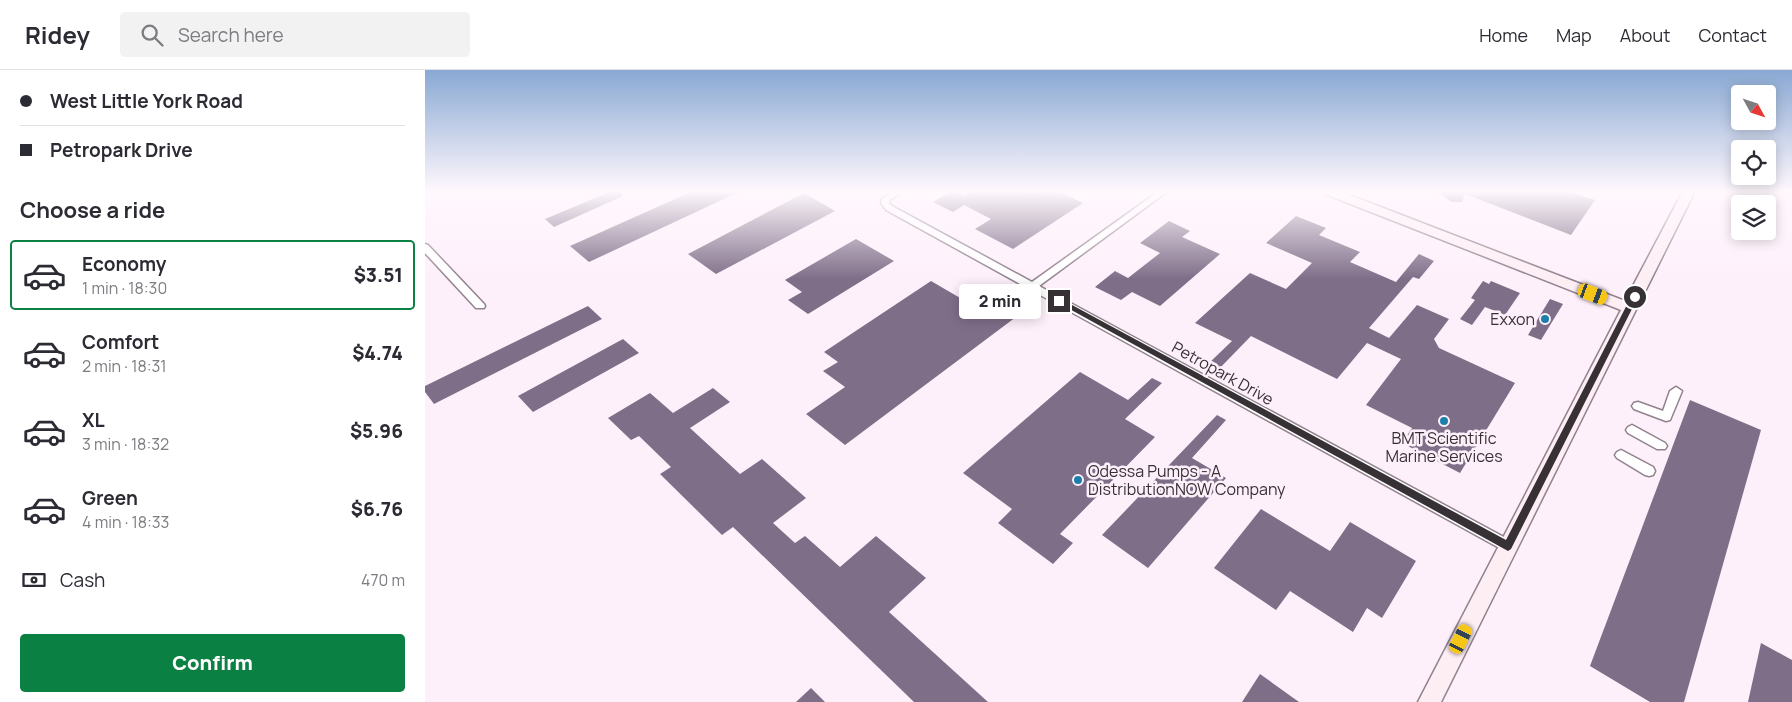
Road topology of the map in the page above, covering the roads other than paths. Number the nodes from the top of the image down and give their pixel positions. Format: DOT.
graph roads {
  1 [pos="913,220"];
  2 [pos="1123,220"];
  3 [pos="1405,220"];
  4 [pos="1674,220"];
  5 [pos="425,247"];
  6 [pos="1032,286"];
  7 [pos="480,306"];
  8 [pos="1629,308"];
  9 [pos="1676,391"];
  10 [pos="1638,406"];
  11 [pos="1633,430"];
  12 [pos="1661,446"];
  13 [pos="1621,455"];
  14 [pos="1649,471"];
  15 [pos="1508,546"];
  16 [pos="1429,702"];
  1 -- 6 [label="street, Petropark Drive"];
  2 -- 6 [label="street"];
  3 -- 8 [label="main road"];
  4 -- 8 [label="main road"];
  5 -- 7 [label="street"];
  6 -- 15 [label="street, Petropark Drive"];
  8 -- 15 [label="main road"];
  9 -- 10 [label="street"];
  11 -- 12 [label="street"];
  13 -- 14 [label="street"];
  15 -- 16 [label="main road"];
}
